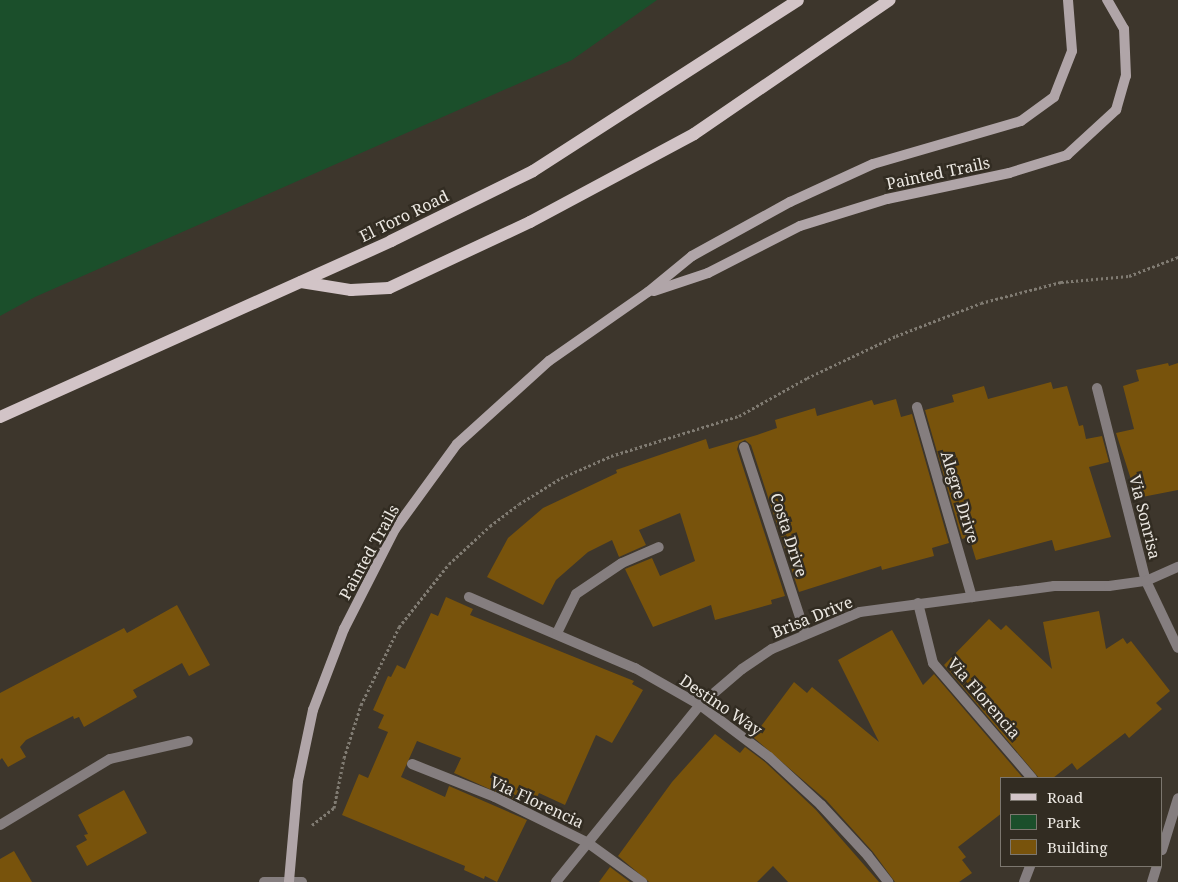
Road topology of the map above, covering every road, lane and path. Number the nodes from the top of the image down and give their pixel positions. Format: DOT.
graph roads {
  1 [pos="798,0"];
  2 [pos="890,0"];
  3 [pos="1068,0"];
  4 [pos="1108,0"];
  5 [pos="1178,257"];
  6 [pos="302,282"];
  7 [pos="648,292"];
  8 [pos="1098,388"];
  9 [pos="918,407"];
  10 [pos="0,417"];
  11 [pos="744,447"];
  12 [pos="659,548"];
  13 [pos="1178,567"];
  14 [pos="1146,581"];
  15 [pos="972,596"];
  16 [pos="469,597"];
  17 [pos="918,603"];
  18 [pos="557,633"];
  19 [pos="805,633"];
  20 [pos="1178,648"];
  21 [pos="700,705"];
  22 [pos="188,741"];
  23 [pos="412,764"];
  24 [pos="1031,777"];
  25 [pos="1178,798"];
  26 [pos="0,825"];
  27 [pos="293,828"];
  28 [pos="588,843"];
  29 [pos="1163,847"];
  30 [pos="1030,867"];
  31 [pos="1157,867"];
  32 [pos="289,881"];
  33 [pos="264,882"];
  34 [pos="302,882"];
  35 [pos="556,882"];
  36 [pos="642,882"];
  37 [pos="888,882"];
  38 [pos="1024,882"];
  39 [pos="1152,882"];
  1 -- 6 [label="main road, El Toro Road"];
  2 -- 6 [label="main road"];
  3 -- 7 [label="street, Painted Trails"];
  4 -- 7 [label="street, Painted Trails"];
  5 -- 27 [label="path"];
  6 -- 10 [label="main road, El Toro Road"];
  7 -- 27 [label="street, Painted Trails"];
  8 -- 14 [label="street, Via Sonrisa"];
  9 -- 15 [label="street, Alegre Drive"];
  11 -- 19 [label="street, Costa Drive"];
  12 -- 18 [label="street"];
  13 -- 14 [label="street, Brisa Drive"];
  14 -- 15 [label="street, Brisa Drive"];
  14 -- 20 [label="street, Via Sonrisa"];
  15 -- 17 [label="street, Brisa Drive"];
  16 -- 18 [label="street, Destino Way"];
  17 -- 19 [label="street, Brisa Drive"];
  17 -- 24 [label="street, Via Florencia"];
  18 -- 21 [label="street, Destino Way"];
  19 -- 21 [label="street, Brisa Drive"];
  21 -- 28 [label="street, Brisa Drive"];
  21 -- 37 [label="street, Destino Way"];
  22 -- 26 [label="street"];
  23 -- 28 [label="street, Via Florencia"];
  25 -- 29 [label="street"];
  27 -- 32 [label="street, Painted Trails"];
  28 -- 35 [label="street, Brisa Drive"];
  28 -- 36 [label="street, Via Florencia"];
  30 -- 38 [label="street"];
  31 -- 39 [label="street"];
  32 -- 33 [label="street"];
  32 -- 34 [label="street"];
}
